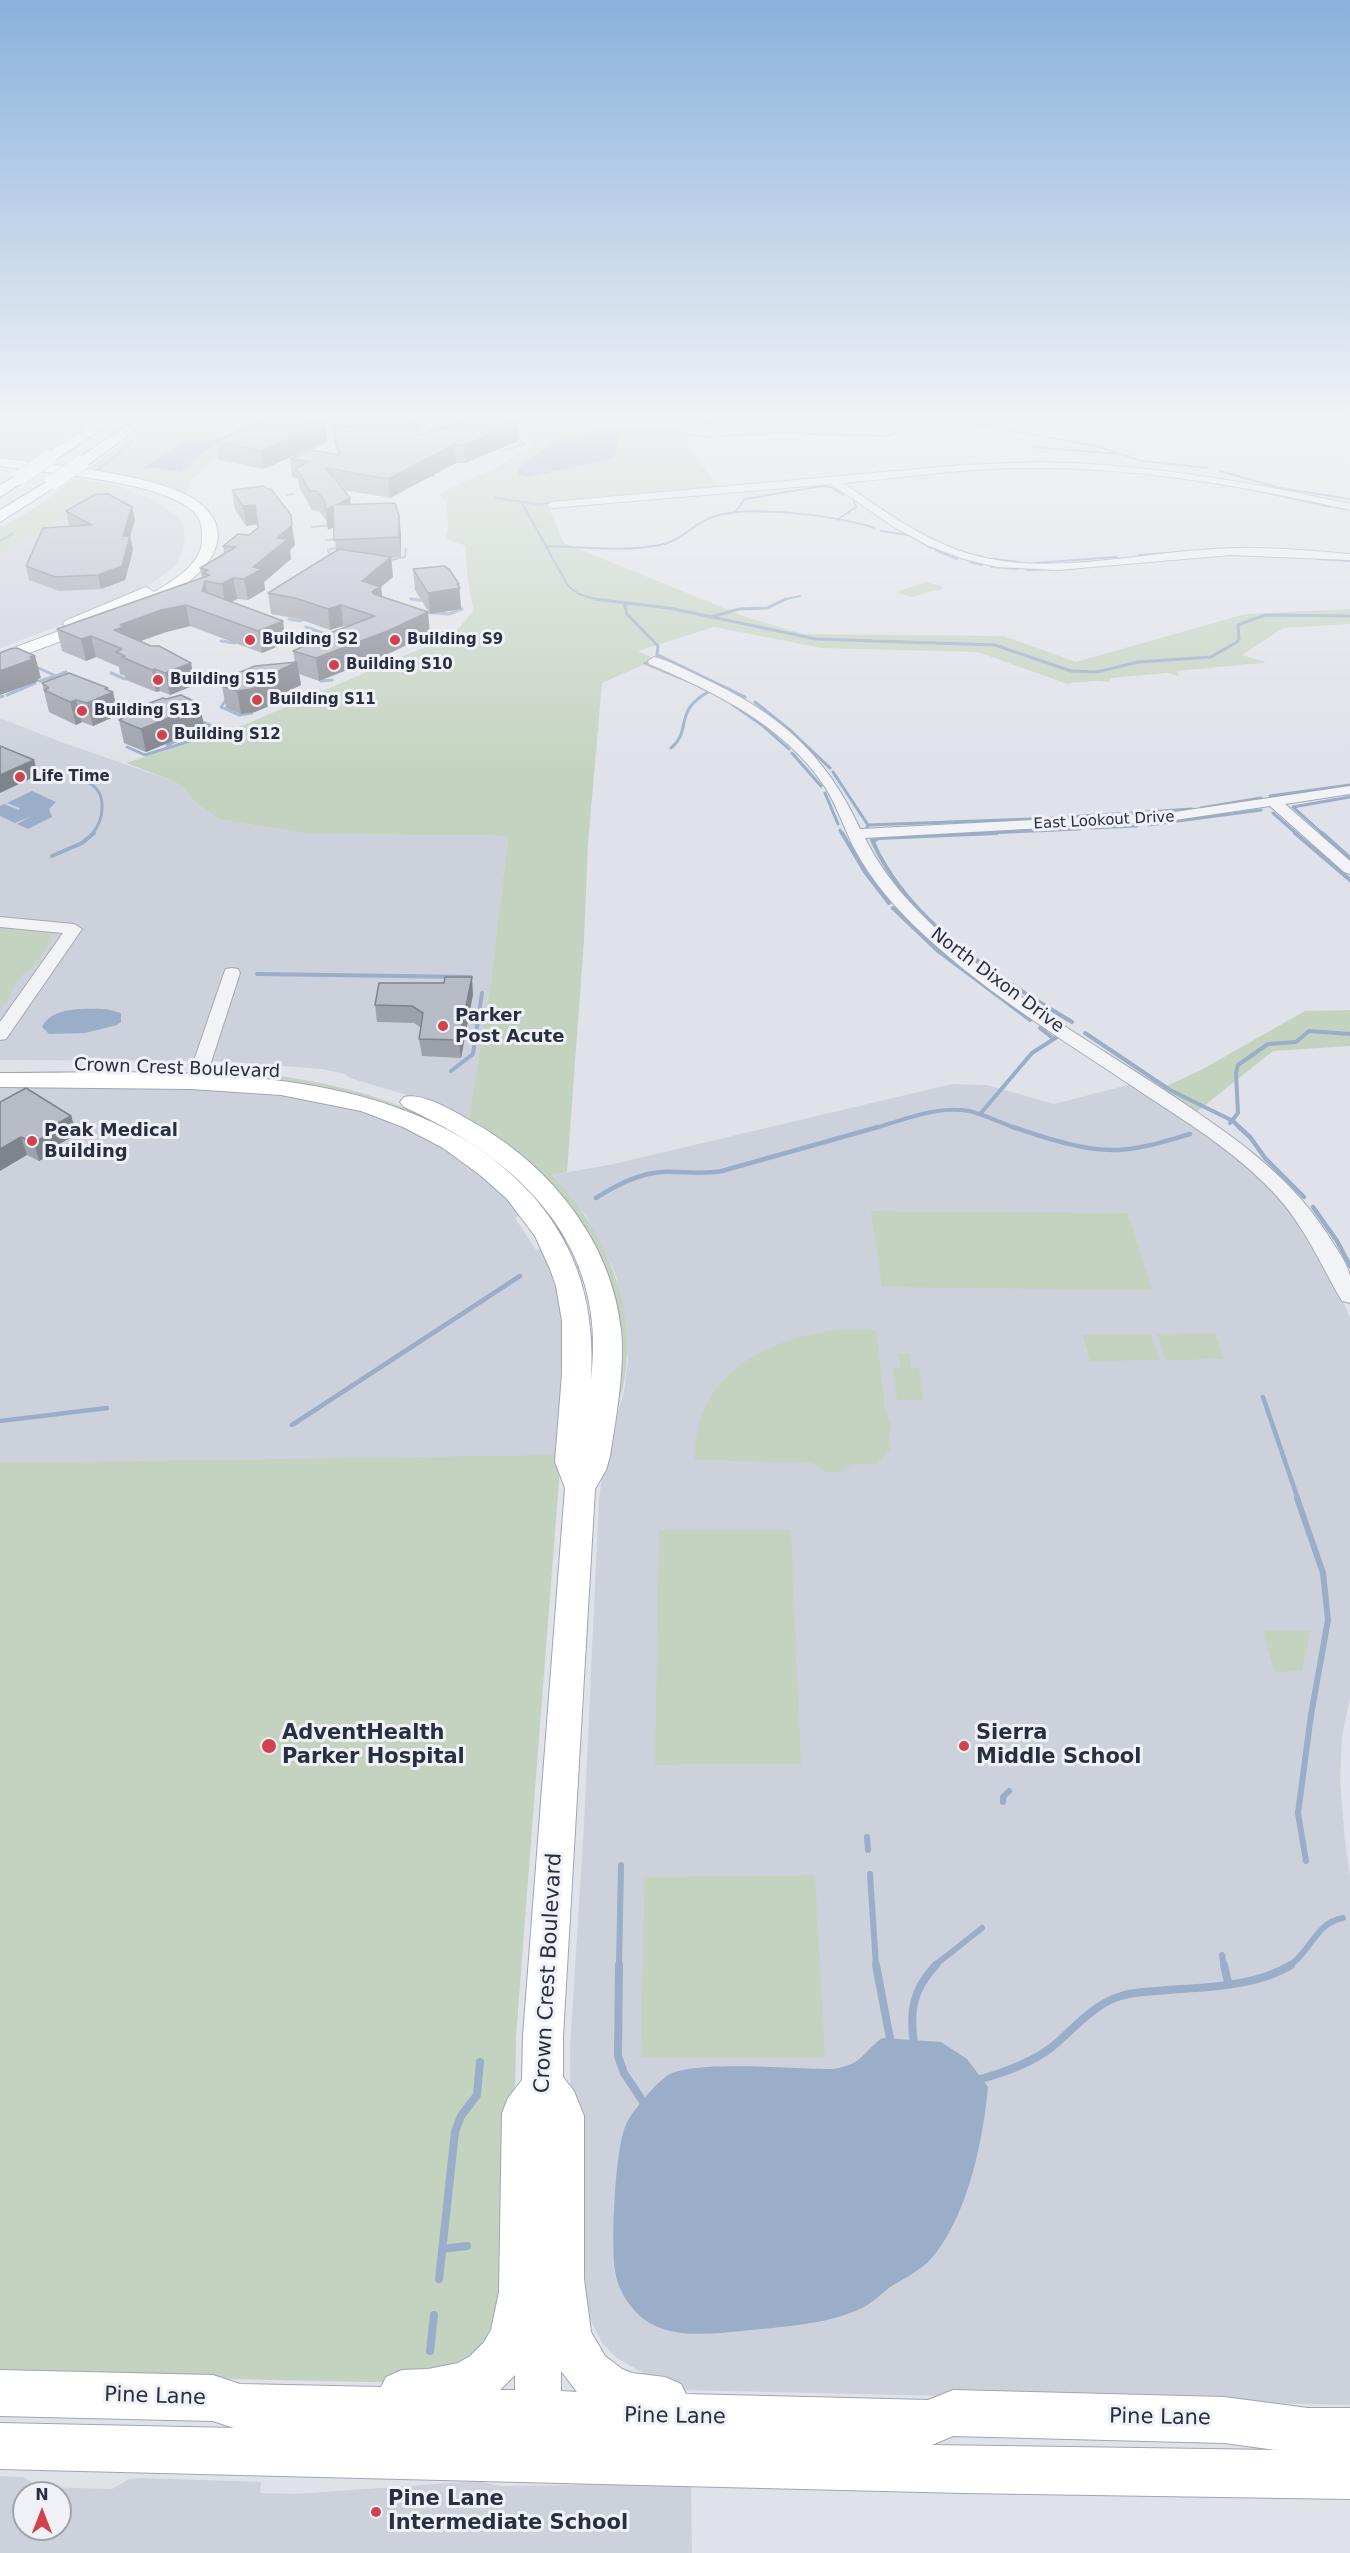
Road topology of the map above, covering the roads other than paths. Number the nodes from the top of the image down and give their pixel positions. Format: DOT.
graph roads {
  1 [pos="195,533"];
  2 [pos="209,533"];
  3 [pos="917,533"];
  4 [pos="1350,557"];
  5 [pos="0,650"];
  6 [pos="0,659"];
  7 [pos="654,661"];
  8 [pos="1350,790"];
  9 [pos="1274,802"];
  10 [pos="855,834"];
  11 [pos="1350,868"];
  12 [pos="0,922"];
  13 [pos="232,973"];
  14 [pos="0,1035"];
  15 [pos="0,1066"];
  16 [pos="199,1074"];
  17 [pos="0,1080"];
  18 [pos="1350,1296"];
  19 [pos="543,2086"];
  20 [pos="0,2393"];
  21 [pos="213,2398"];
  22 [pos="953,2414"];
  23 [pos="1350,2432"];
  24 [pos="538,2436"];
  25 [pos="0,2446"];
  26 [pos="1350,2475"];
  1 -- 5 [label="main road"];
  2 -- 6 [label="main road"];
  3 -- 4 [label="street"];
  7 -- 10 [label="street, North Dixon Drive"];
  8 -- 9 [label="street, East Lookout Drive"];
  9 -- 10 [label="street, East Lookout Drive"];
  9 -- 11 [label="street"];
  10 -- 18 [label="street, North Dixon Drive"];
  12 -- 14 [label="street"];
  13 -- 16 [label="street"];
  15 -- 16 [label="main road, Crown Crest Boulevard"];
  16 -- 17 [label="main road, Crown Crest Boulevard"];
  16 -- 19 [label="main road, Crown Crest Boulevard"];
  19 -- 21 [label="main road"];
  19 -- 22 [label="main road"];
  19 -- 24 [label="main road, Crown Crest Boulevard"];
  20 -- 21 [label="main road, Pine Lane"];
  21 -- 24 [label="main road, Pine Lane"];
  22 -- 23 [label="main road, Pine Lane"];
  22 -- 24 [label="main road, Pine Lane"];
  24 -- 25 [label="main road, Pine Lane"];
  24 -- 26 [label="main road, Pine Lane"];
}
